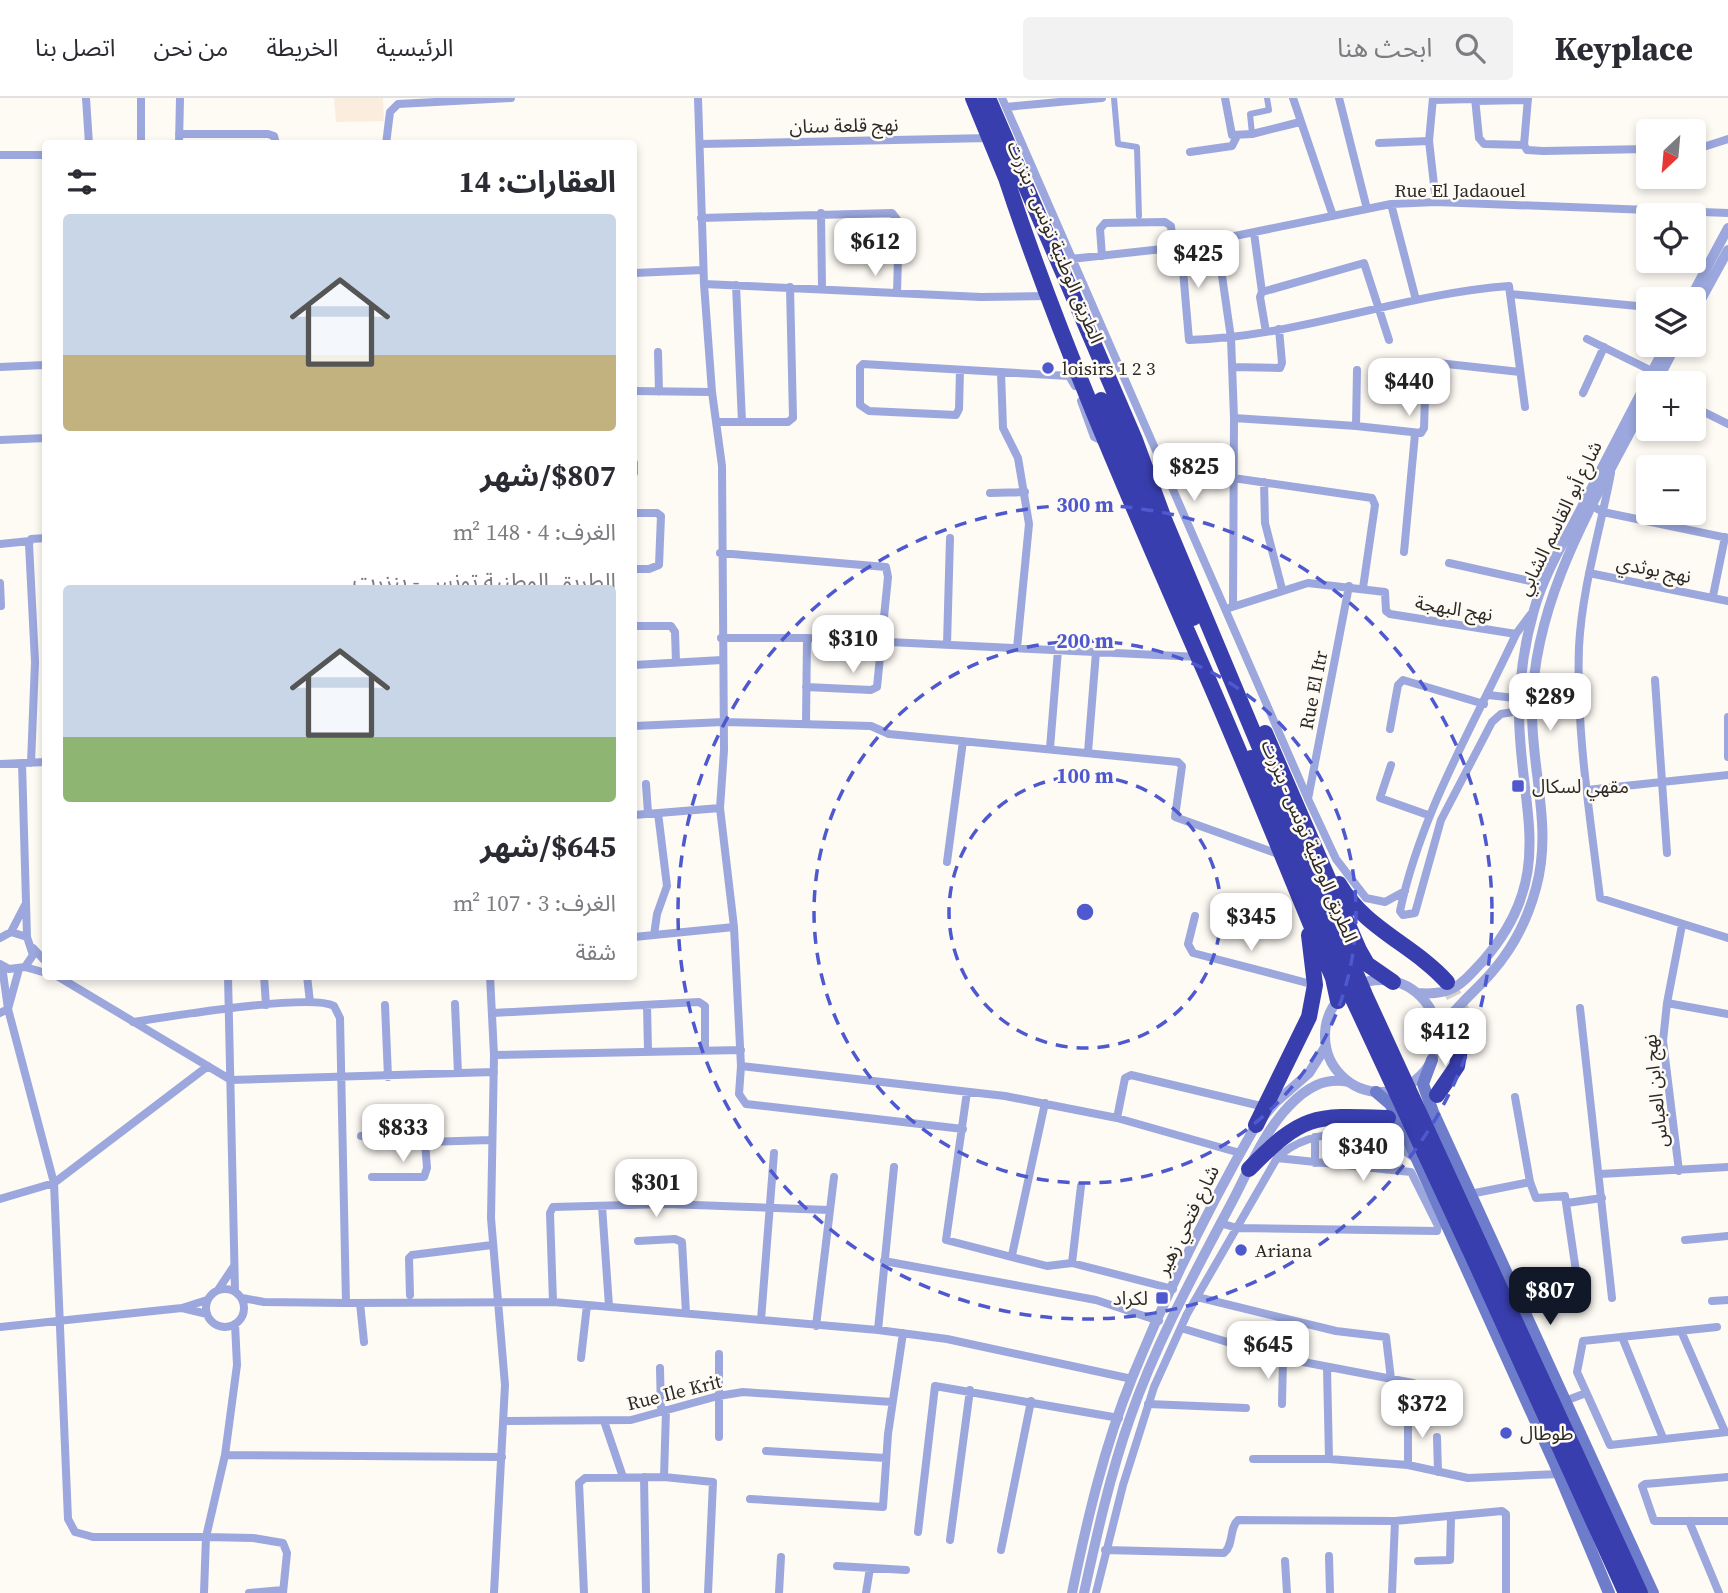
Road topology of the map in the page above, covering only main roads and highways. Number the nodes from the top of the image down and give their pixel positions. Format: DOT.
graph roads {
  1 [pos="973,98"];
  2 [pos="988,98"];
  3 [pos="1005,175"];
  4 [pos="1135,440"];
  5 [pos="1257,755"];
  6 [pos="1315,849"];
  7 [pos="1289,873"];
  8 [pos="1393,982"];
  9 [pos="1447,982"];
  10 [pos="1338,1001"];
  11 [pos="1464,1027"];
  12 [pos="1432,1060"];
  13 [pos="1376,1092"];
  14 [pos="1437,1095"];
  15 [pos="1388,1118"];
  16 [pos="1256,1125"];
  17 [pos="1249,1169"];
  18 [pos="1474,1245"];
  19 [pos="1586,1475"];
  20 [pos="1595,1526"];
  21 [pos="1609,1593"];
  22 [pos="1619,1593"];
  23 [pos="1626,1593"];
  24 [pos="1640,1593"];
  25 [pos="1646,1593"];
  26 [pos="1653,1593"];
  1 -- 3 [label="highway, الطريق الوطنية تونس - بنزرت"];
  2 -- 4 [label="highway, الطريق الوطنية تونس - بنزرت"];
  3 -- 5 [label="highway, الطريق الوطنية تونس - بنزرت"];
  3 -- 7 [label="highway"];
  4 -- 5 [label="highway, الطريق الوطنية تونس - بنزرت"];
  4 -- 6 [label="highway"];
  5 -- 18 [label="highway, الطريق الوطنية تونس - بنزرت, bridge"];
  6 -- 8 [label="highway"];
  6 -- 9 [label="highway"];
  7 -- 10 [label="highway"];
  7 -- 16 [label="highway"];
  11 -- 14 [label="highway"];
  12 -- 26 [label="main road"];
  13 -- 21 [label="main road"];
  15 -- 17 [label="highway"];
  18 -- 19 [label="highway, الطريق الوطنية تونس - بنزرت"];
  18 -- 20 [label="highway, الطريق الوطنية تونس - بنزرت"];
  19 -- 24 [label="highway, الطريق الوطنية تونس - بنزرت"];
  19 -- 25 [label="highway"];
  20 -- 22 [label="highway"];
  20 -- 23 [label="highway, الطريق الوطنية تونس - بنزرت"];
}
